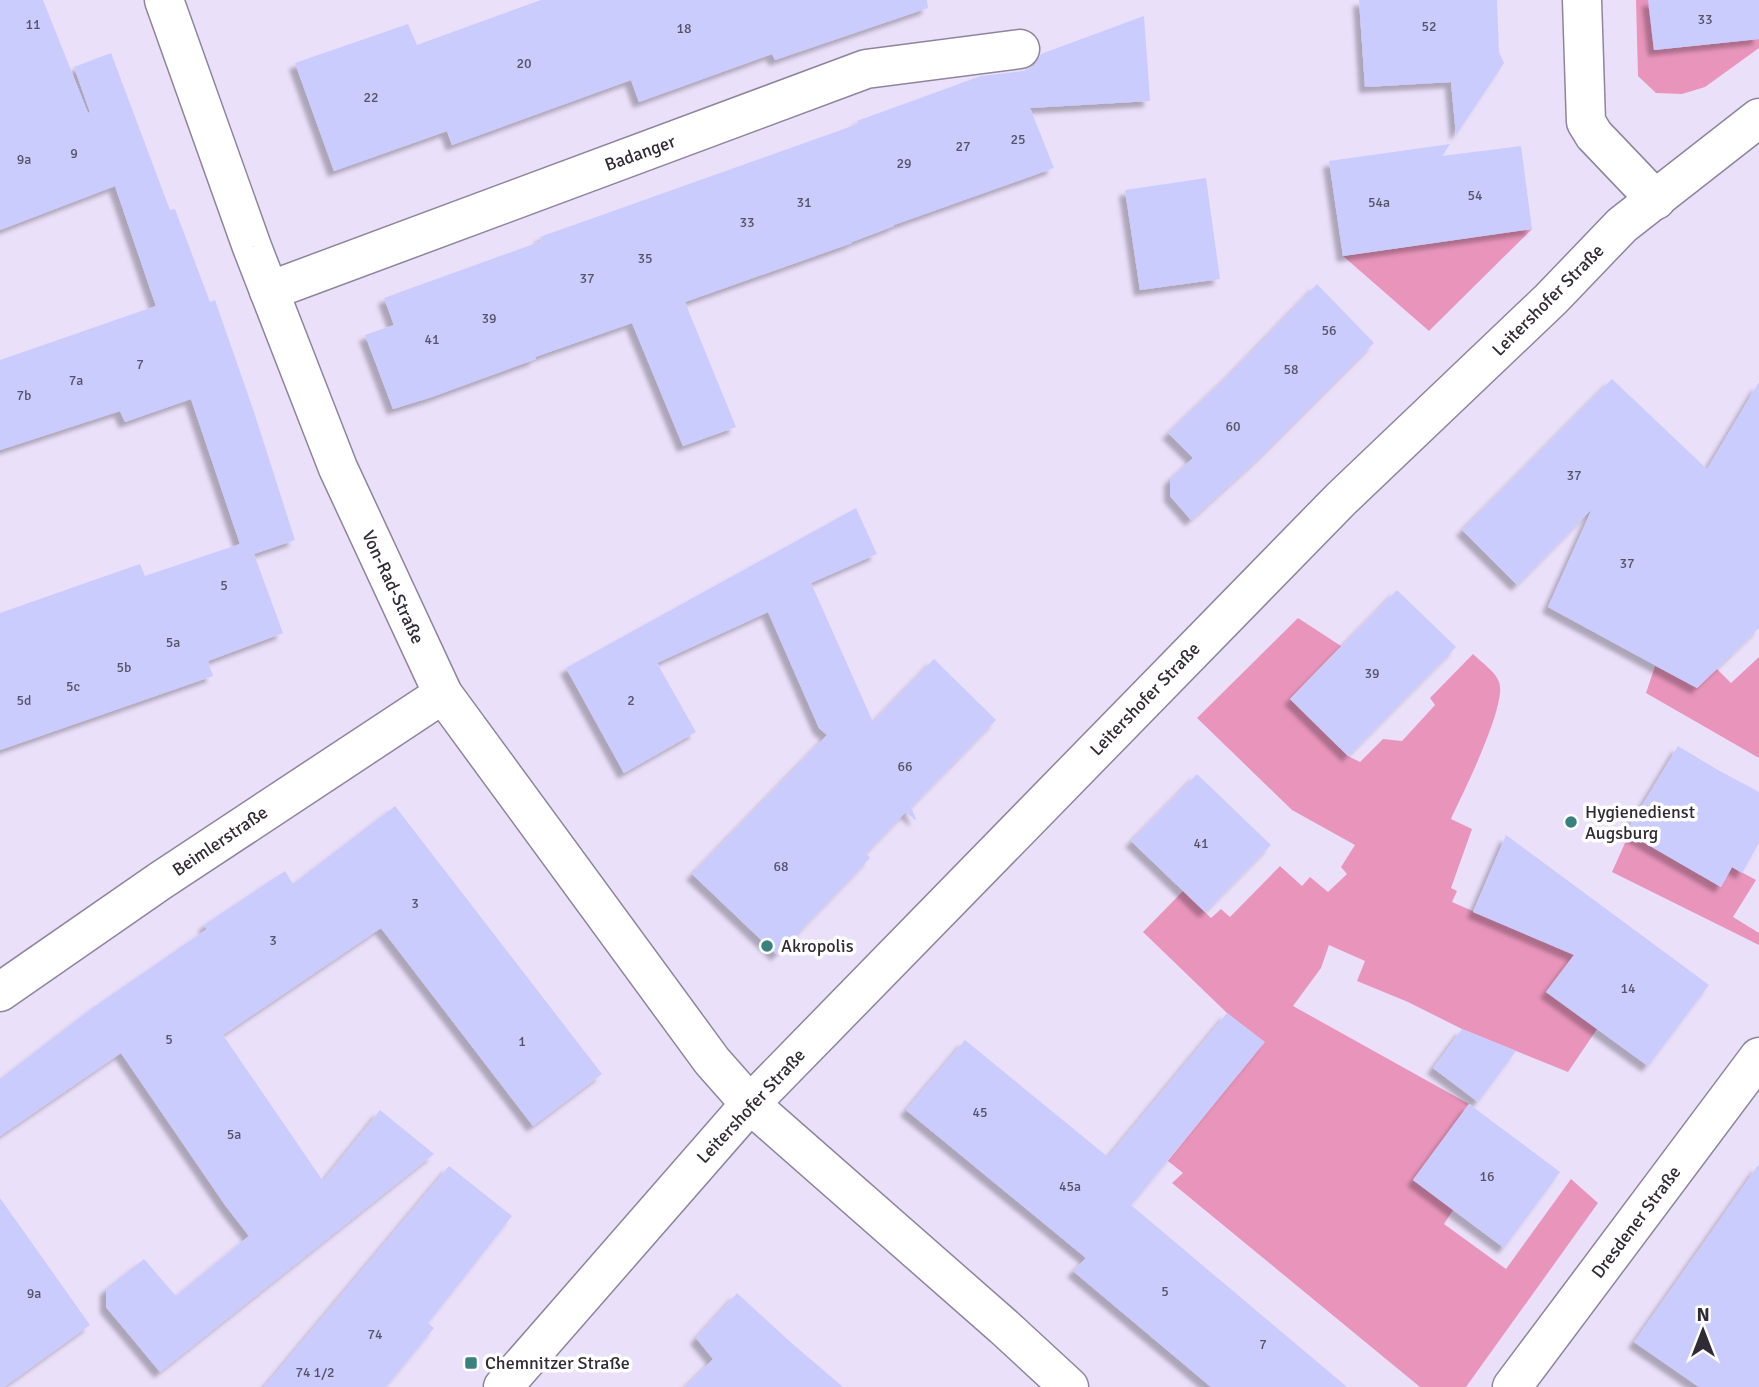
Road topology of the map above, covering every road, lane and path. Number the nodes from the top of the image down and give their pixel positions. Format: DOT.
graph roads {
  1 [pos="164,0"];
  2 [pos="1582,0"];
  3 [pos="1020,49"];
  4 [pos="1759,118"];
  5 [pos="1656,200"];
  6 [pos="269,291"];
  7 [pos="443,694"];
  8 [pos="0,992"];
  9 [pos="1759,1057"];
  10 [pos="750,1104"];
  11 [pos="503,1387"];
  12 [pos="1069,1387"];
  13 [pos="1512,1387"];
  1 -- 6 [label="street, Von-Rad-Straße"];
  2 -- 5 [label="street"];
  3 -- 6 [label="street, Badanger"];
  4 -- 5 [label="street, Leitershofer Straße"];
  5 -- 10 [label="street, Leitershofer Straße"];
  6 -- 7 [label="street, Von-Rad-Straße"];
  7 -- 8 [label="street, Beimlerstraße"];
  7 -- 10 [label="street, Von-Rad-Straße"];
  9 -- 13 [label="street, Dresdener Straße"];
  10 -- 11 [label="street, Leitershofer Straße"];
  10 -- 12 [label="street"];
}
